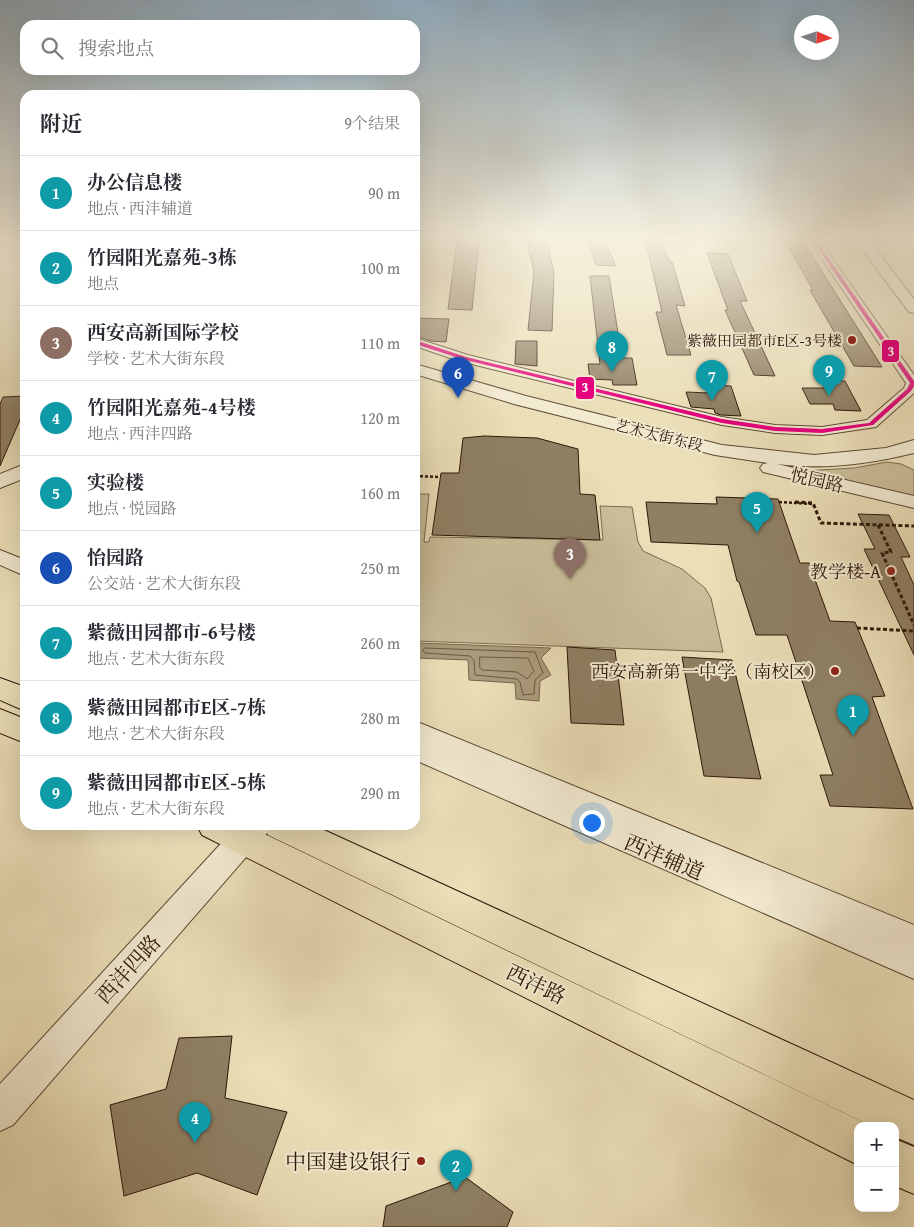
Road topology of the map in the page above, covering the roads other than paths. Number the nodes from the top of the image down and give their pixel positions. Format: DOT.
graph roads {
  1 [pos="852,294"];
  2 [pos="903,294"];
  3 [pos="914,309"];
  4 [pos="420,344"];
  5 [pos="464,358"];
  6 [pos="420,371"];
  7 [pos="439,377"];
  8 [pos="912,450"];
  9 [pos="722,451"];
  10 [pos="20,472"];
  11 [pos="0,482"];
  12 [pos="914,502"];
  13 [pos="0,557"];
  14 [pos="20,567"];
  15 [pos="0,571"];
  16 [pos="20,581"];
  17 [pos="0,688"];
  18 [pos="20,698"];
  19 [pos="0,720"];
  20 [pos="20,730"];
  21 [pos="420,733"];
  22 [pos="420,751"];
  23 [pos="238,830"];
  24 [pos="291,830"];
  25 [pos="914,940"];
  26 [pos="914,964"];
  27 [pos="0,1112"];
  28 [pos="914,1123"];
  29 [pos="854,1141"];
  30 [pos="899,1164"];
  31 [pos="914,1171"];
  1 -- 5 [label="street"];
  2 -- 3 [label="street"];
  4 -- 5 [label="street"];
  5 -- 7 [label="lane"];
  6 -- 7 [label="street, 艺术大街东段"];
  7 -- 9 [label="street, 艺术大街东段"];
  8 -- 9 [label="street, 艺术大街东段"];
  9 -- 12 [label="street, 悦园路"];
  10 -- 11 [label="street"];
  13 -- 14 [label="street"];
  15 -- 16 [label="street"];
  17 -- 18 [label="highway"];
  19 -- 20 [label="highway"];
  21 -- 25 [label="street, 西沣辅道"];
  22 -- 26 [label="street, 西沣辅道"];
  23 -- 27 [label="street, 西沣四路"];
  23 -- 29 [label="highway, 西沣路"];
  24 -- 28 [label="highway, 西沣路"];
  30 -- 31 [label="highway"];
}
